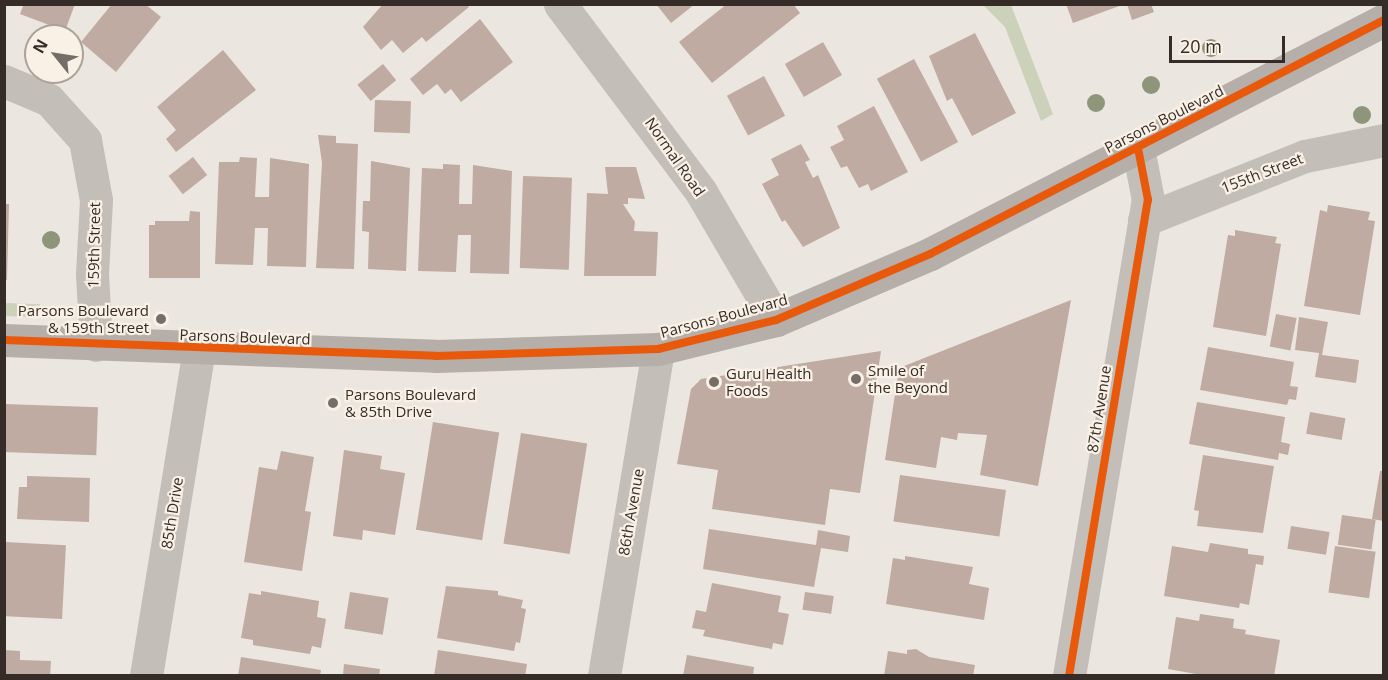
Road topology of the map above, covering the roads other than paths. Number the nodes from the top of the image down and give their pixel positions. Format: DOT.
graph roads {
  1 [pos="560,4"];
  2 [pos="1383,20"];
  3 [pos="4,81"];
  4 [pos="1383,140"];
  5 [pos="1138,148"];
  6 [pos="1144,220"];
  7 [pos="776,320"];
  8 [pos="4,340"];
  9 [pos="96,345"];
  10 [pos="658,349"];
  11 [pos="199,350"];
  12 [pos="146,675"];
  13 [pos="604,675"];
  14 [pos="1069,675"];
  1 -- 7 [label="street, Normal Road"];
  2 -- 5 [label="street, Parsons Boulevard"];
  3 -- 9 [label="street, 159th Street"];
  4 -- 6 [label="street, 155th Street"];
  5 -- 6 [label="street, 87th Avenue"];
  5 -- 7 [label="street, Parsons Boulevard"];
  6 -- 14 [label="street, 87th Avenue"];
  7 -- 10 [label="street, Parsons Boulevard"];
  8 -- 9 [label="street, Parsons Boulevard"];
  9 -- 11 [label="street, Parsons Boulevard"];
  10 -- 11 [label="street, Parsons Boulevard"];
  10 -- 13 [label="street, 86th Avenue"];
  11 -- 12 [label="street, 85th Drive"];
}
